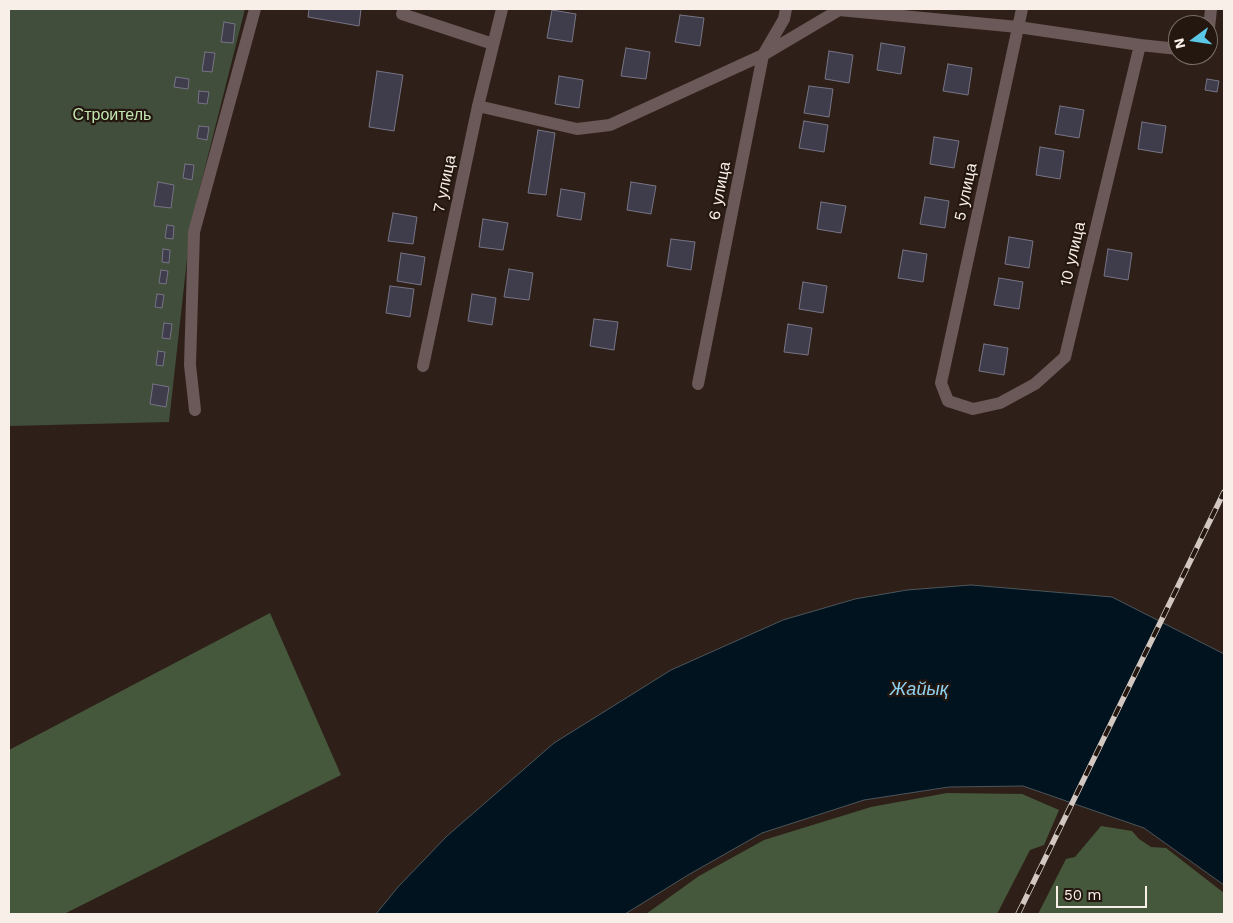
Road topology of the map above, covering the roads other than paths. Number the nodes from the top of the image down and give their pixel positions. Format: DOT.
graph roads {
  1 [pos="254,9"];
  2 [pos="404,9"];
  3 [pos="502,9"];
  4 [pos="786,9"];
  5 [pos="838,9"];
  6 [pos="1022,9"];
  7 [pos="1018,27"];
  8 [pos="493,44"];
  9 [pos="1140,45"];
  10 [pos="1168,48"];
  11 [pos="763,55"];
  12 [pos="478,106"];
  13 [pos="423,366"];
  14 [pos="941,383"];
  15 [pos="698,384"];
  16 [pos="195,410"];
  1 -- 16 [label="street"];
  2 -- 8 [label="street"];
  3 -- 8 [label="street, 7 улица"];
  4 -- 11 [label="street, 6 улица"];
  5 -- 7 [label="street"];
  5 -- 11 [label="street"];
  6 -- 7 [label="street, 5 улица"];
  7 -- 9 [label="street"];
  7 -- 14 [label="street, 5 улица"];
  8 -- 12 [label="street, 7 улица"];
  9 -- 10 [label="street"];
  9 -- 14 [label="street, 10 улица"];
  11 -- 12 [label="street"];
  11 -- 15 [label="street, 6 улица"];
  12 -- 13 [label="street, 7 улица"];
}
